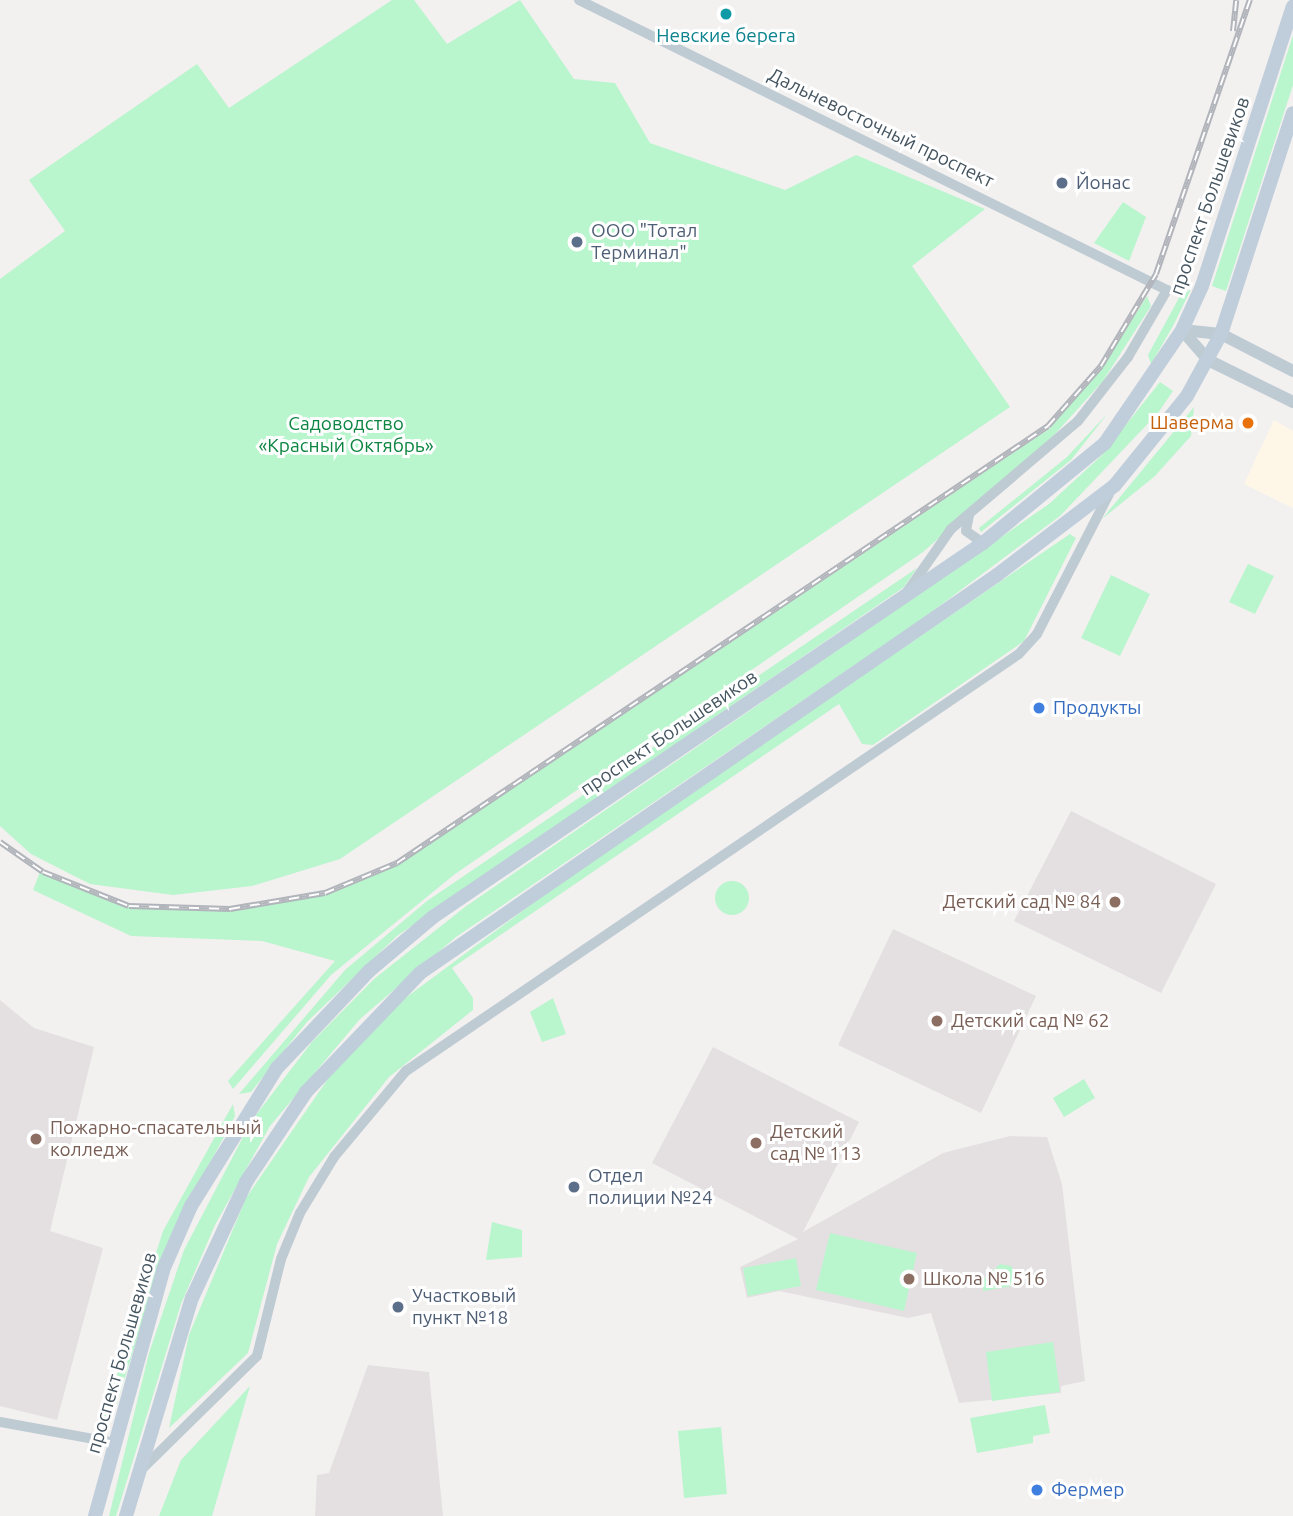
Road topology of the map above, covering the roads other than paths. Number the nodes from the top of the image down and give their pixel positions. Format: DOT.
graph roads {
  1 [pos="579,0"];
  2 [pos="1293,6"];
  3 [pos="1293,113"];
  4 [pos="1182,330"];
  5 [pos="1221,334"];
  6 [pos="1209,360"];
  7 [pos="1293,371"];
  8 [pos="1293,402"];
  9 [pos="1115,485"];
  10 [pos="971,512"];
  11 [pos="983,543"];
  12 [pos="902,599"];
  13 [pos="0,1422"];
  14 [pos="115,1443"];
  15 [pos="138,1473"];
  16 [pos="95,1516"];
  17 [pos="126,1516"];
  1 -- 10 [label="street, Дальневосточный проспект"];
  2 -- 4 [label="main road, проспект Большевиков"];
  3 -- 5 [label="main road"];
  4 -- 5 [label="street"];
  4 -- 6 [label="street"];
  4 -- 11 [label="main road, проспект Большевиков"];
  5 -- 6 [label="main road"];
  5 -- 7 [label="street"];
  6 -- 8 [label="street"];
  6 -- 9 [label="main road"];
  9 -- 15 [label="street"];
  9 -- 15 [label="main road"];
  10 -- 11 [label="street"];
  10 -- 12 [label="street"];
  11 -- 12 [label="main road, проспект Большевиков"];
  12 -- 14 [label="main road, проспект Большевиков"];
  13 -- 14 [label="street"];
  14 -- 16 [label="main road, проспект Большевиков"];
  15 -- 17 [label="main road"];
}
